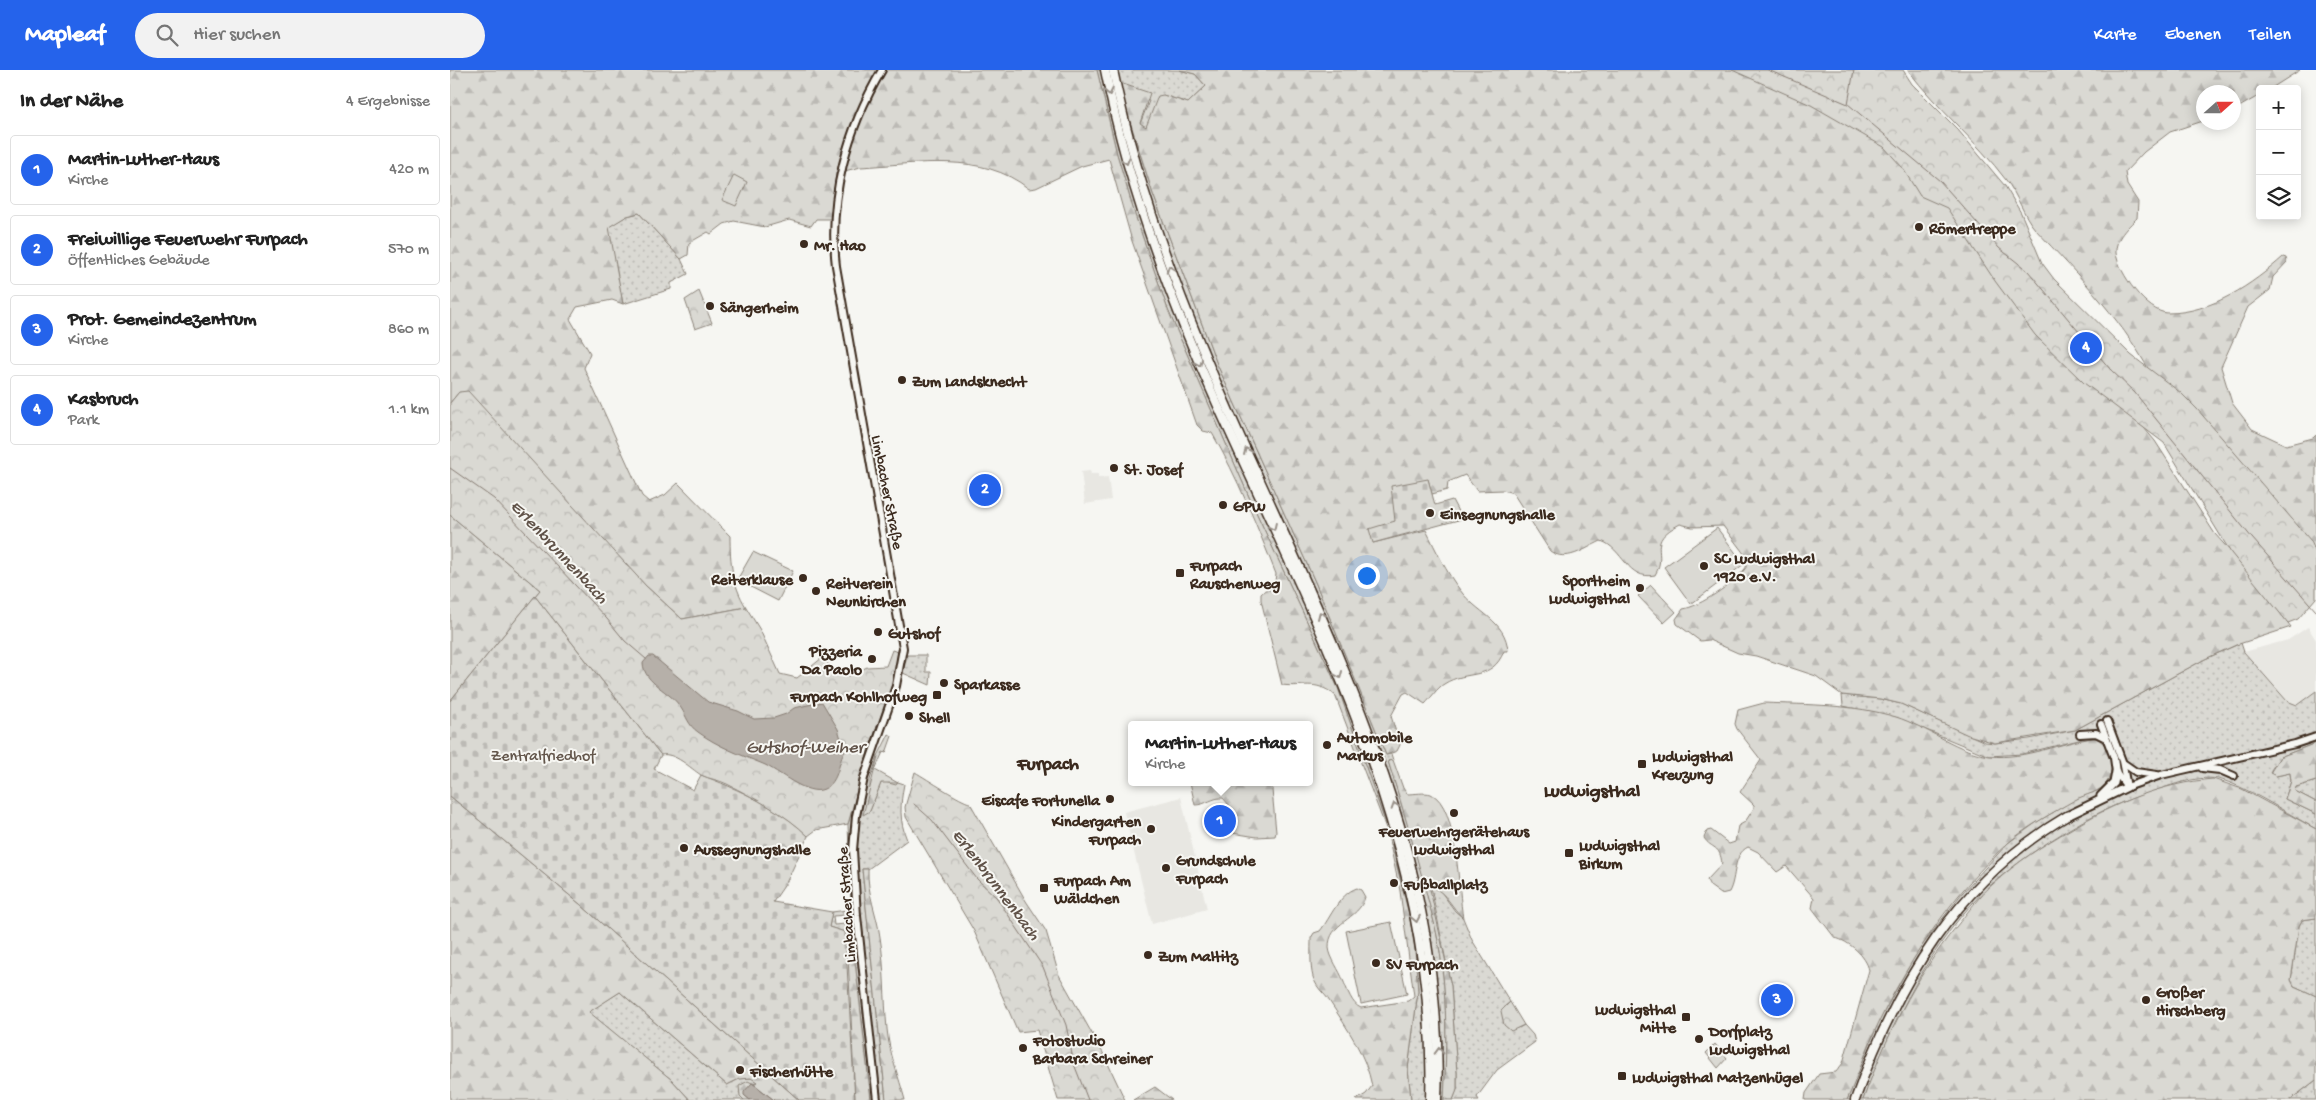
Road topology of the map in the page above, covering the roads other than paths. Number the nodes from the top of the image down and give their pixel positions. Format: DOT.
graph roads {
  1 [pos="882,70"];
  2 [pos="1105,70"];
  3 [pos="1112,70"];
  4 [pos="1117,112"];
  5 [pos="2080,734"];
  6 [pos="2316,737"];
  7 [pos="2106,738"];
  8 [pos="2122,761"];
  9 [pos="2194,768"];
  10 [pos="2116,772"];
  11 [pos="1381,774"];
  12 [pos="2161,776"];
  13 [pos="2234,776"];
  14 [pos="2127,787"];
  15 [pos="2095,801"];
  16 [pos="2067,816"];
  17 [pos="877,1100"];
  18 [pos="1430,1100"];
  19 [pos="1438,1100"];
  20 [pos="1855,1100"];
  1 -- 17 [label="main road, Limbacher Straße"];
  2 -- 4 [label="highway, one-way"];
  3 -- 4 [label="highway"];
  4 -- 11 [label="highway"];
  5 -- 7 [label="main road"];
  6 -- 9 [label="main road"];
  7 -- 8 [label="main road"];
  7 -- 10 [label="main road"];
  8 -- 12 [label="main road"];
  8 -- 14 [label="main road"];
  9 -- 12 [label="main road"];
  9 -- 13 [label="main road"];
  10 -- 14 [label="main road"];
  10 -- 15 [label="main road"];
  11 -- 18 [label="highway, one-way"];
  19 -- 11 [label="highway, one-way"];
  12 -- 14 [label="main road"];
  14 -- 15 [label="main road"];
  15 -- 16 [label="main road"];
  16 -- 20 [label="highway"];
}
